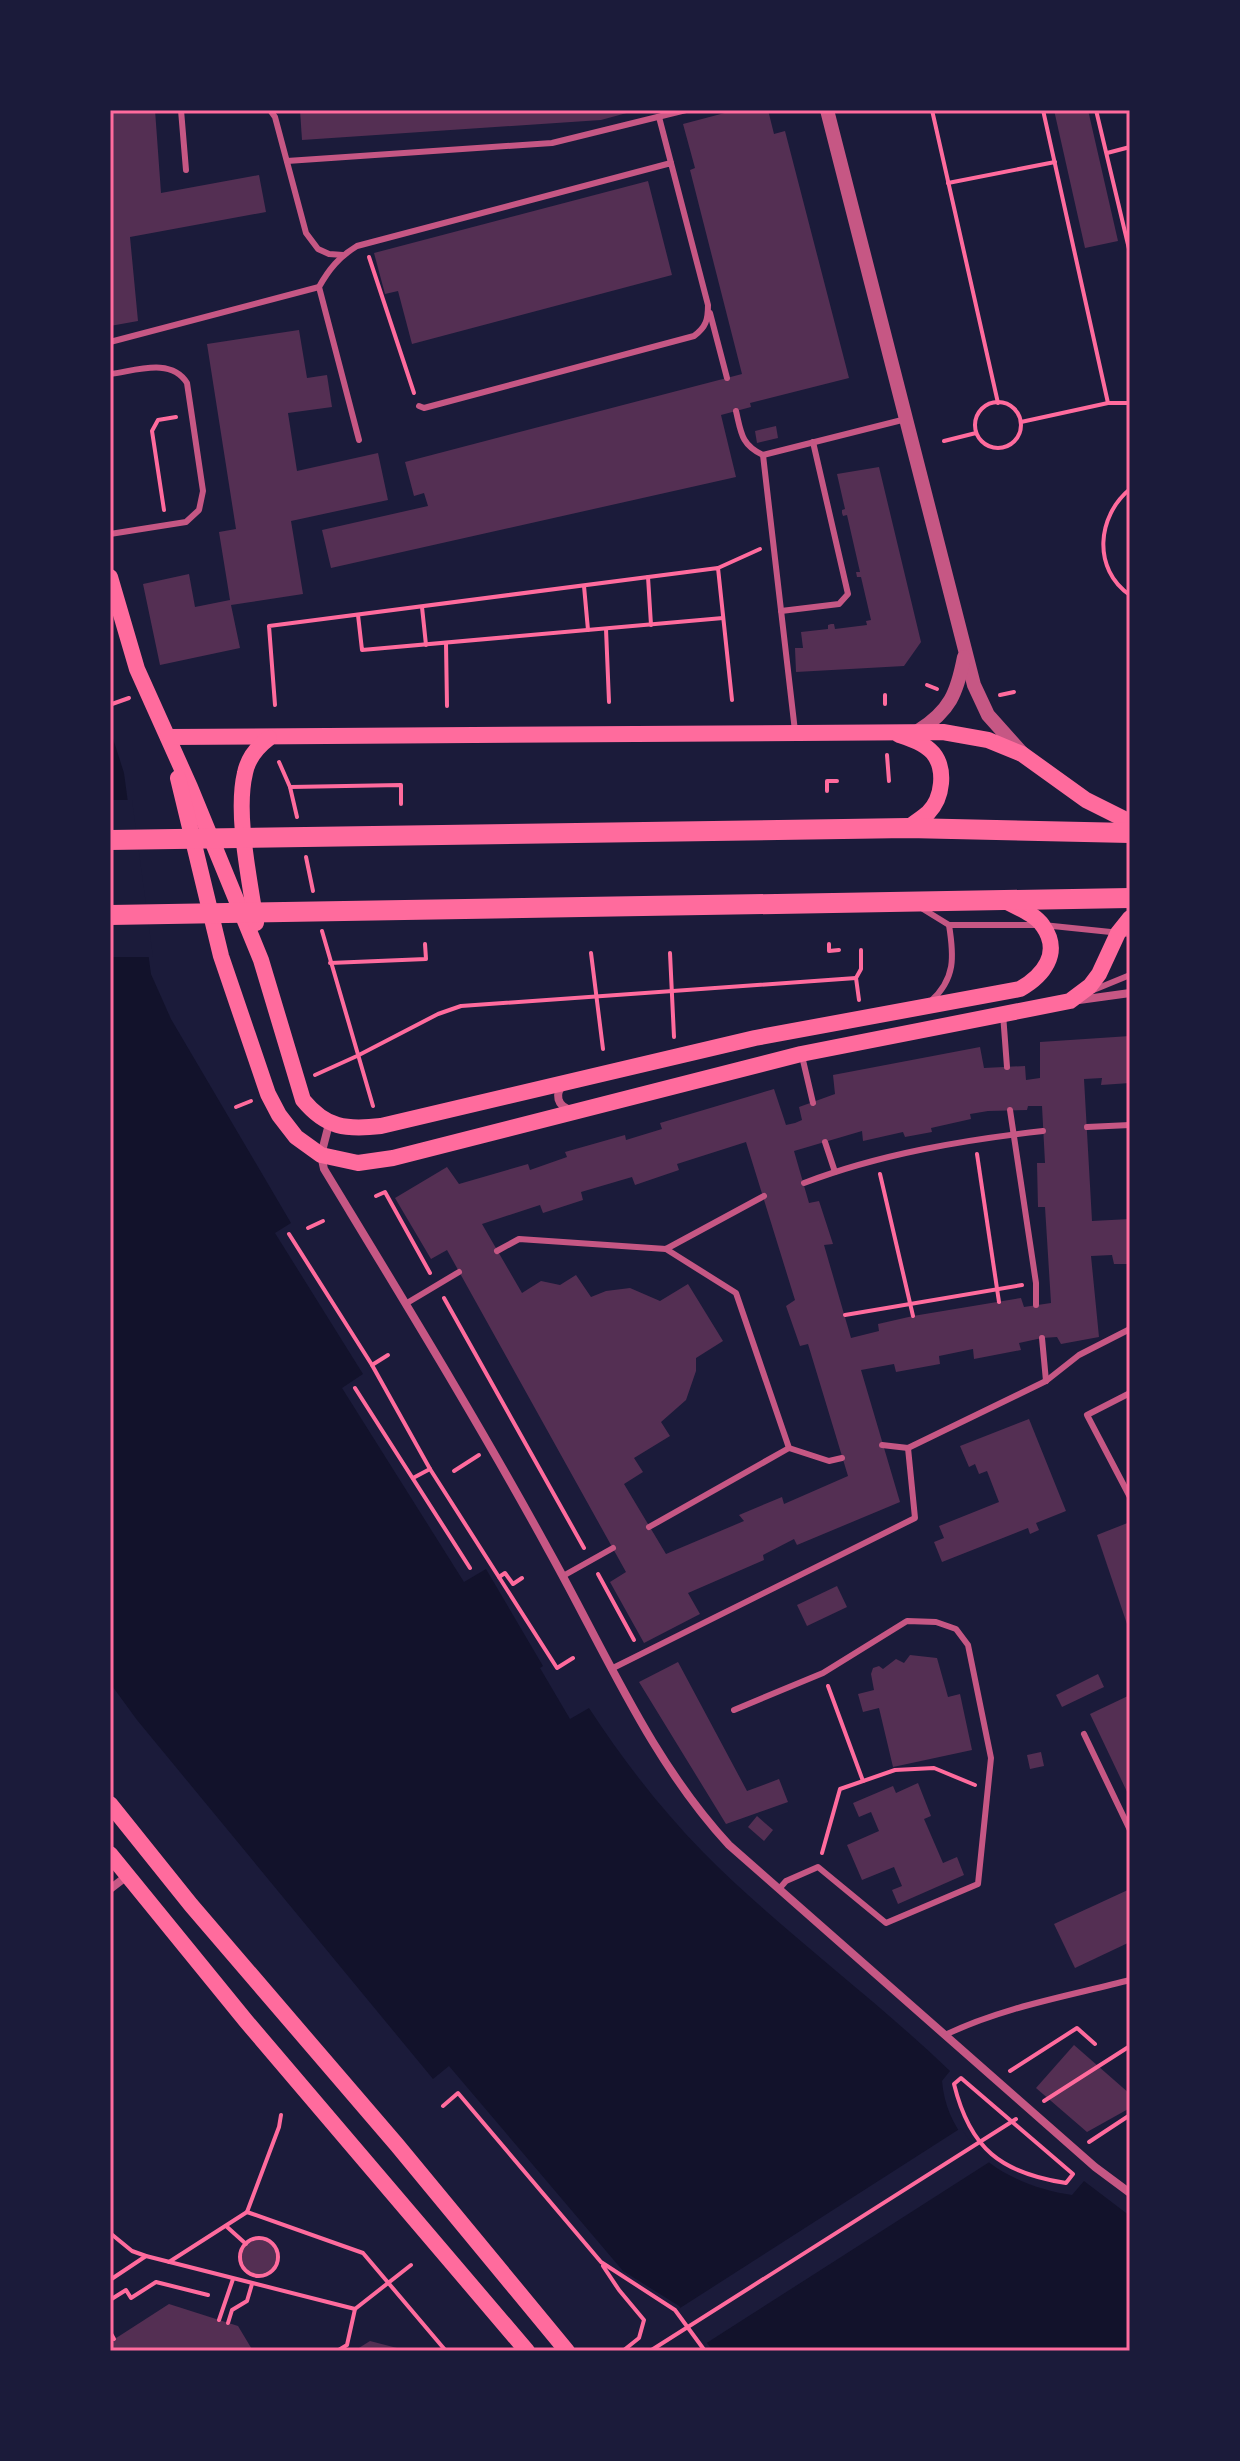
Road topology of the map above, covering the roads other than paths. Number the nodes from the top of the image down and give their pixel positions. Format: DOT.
graph roads {
  1 [pos="181,110"];
  2 [pos="270,110"];
  3 [pos="686,110"];
  4 [pos="827,110"];
  5 [pos="659,117"];
  6 [pos="287,161"];
  7 [pos="671,163"];
  8 [pos="186,170"];
  9 [pos="343,255"];
  10 [pos="319,287"];
  11 [pos="708,305"];
  12 [pos="110,342"];
  13 [pos="110,374"];
  14 [pos="727,378"];
  15 [pos="419,406"];
  16 [pos="736,411"];
  17 [pos="906,419"];
  18 [pos="359,440"];
  19 [pos="813,442"];
  20 [pos="763,455"];
  21 [pos="110,534"];
  22 [pos="110,577"];
  23 [pos="781,611"];
  24 [pos="965,653"];
  25 [pos="886,730"];
  26 [pos="795,731"];
  27 [pos="918,731"];
  28 [pos="168,737"];
  29 [pos="269,738"];
  30 [pos="1022,754"];
  31 [pos="1130,822"];
  32 [pos="908,828"];
  33 [pos="1130,833"];
  34 [pos="110,840"];
  35 [pos="1130,898"];
  36 [pos="1005,901"];
  37 [pos="909,903"];
  38 [pos="110,915"];
  39 [pos="1130,918"];
  40 [pos="949,925"];
  41 [pos="1043,925"];
  42 [pos="1124,934"];
  43 [pos="261,960"];
  44 [pos="1130,975"];
  45 [pos="1130,993"];
  46 [pos="1070,1001"];
  47 [pos="925,1006"];
  48 [pos="1003,1013"];
  49 [pos="801,1054"];
  50 [pos="1007,1067"];
  51 [pos="571,1080"];
  52 [pos="813,1103"];
  53 [pos="575,1110"];
  54 [pos="1010,1110"];
  55 [pos="329,1124"];
  56 [pos="1130,1125"];
  57 [pos="1087,1127"];
  58 [pos="1043,1131"];
  59 [pos="1012,1134"];
  60 [pos="825,1142"];
  61 [pos="321,1155"];
  62 [pos="835,1172"];
  63 [pos="804,1183"];
  64 [pos="764,1196"];
  65 [pos="666,1249"];
  66 [pos="497,1251"];
  67 [pos="459,1272"];
  68 [pos="407,1303"];
  69 [pos="1036,1305"];
  70 [pos="1130,1329"];
  71 [pos="1042,1338"];
  72 [pos="1046,1381"];
  73 [pos="1130,1393"];
  74 [pos="882,1445"];
  75 [pos="789,1448"];
  76 [pos="908,1448"];
  77 [pos="842,1458"];
  78 [pos="1130,1497"];
  79 [pos="649,1527"];
  80 [pos="613,1548"];
  81 [pos="563,1576"];
  82 [pos="611,1669"];
  83 [pos="734,1710"];
  84 [pos="1084,1734"];
  85 [pos="110,1804"];
  86 [pos="1130,1830"];
  87 [pos="110,1854"];
  88 [pos="127,1876"];
  89 [pos="110,1889"];
  90 [pos="779,1889"];
  91 [pos="1130,1980"];
  92 [pos="945,2035"];
  93 [pos="1130,2193"];
  94 [pos="527,2351"];
  95 [pos="567,2351"];
  1 -- 8 [label="lane"];
  2 -- 6 [label="lane"];
  3 -- 5 [label="lane"];
  4 -- 17 [label="street"];
  5 -- 6 [label="lane"];
  5 -- 7 [label="lane"];
  6 -- 9 [label="lane"];
  7 -- 9 [label="lane"];
  7 -- 11 [label="lane"];
  9 -- 10 [label="lane"];
  10 -- 12 [label="lane"];
  10 -- 18 [label="lane"];
  11 -- 14 [label="lane"];
  11 -- 15 [label="lane"];
  13 -- 21 [label="lane"];
  16 -- 20 [label="lane"];
  17 -- 19 [label="lane"];
  17 -- 24 [label="street"];
  19 -- 20 [label="lane"];
  19 -- 23 [label="lane"];
  20 -- 23 [label="lane"];
  22 -- 28 [label="main road"];
  23 -- 26 [label="lane"];
  24 -- 27 [label="street"];
  24 -- 30 [label="street"];
  25 -- 26 [label="main road"];
  25 -- 27 [label="main road"];
  25 -- 32 [label="main road"];
  26 -- 29 [label="main road"];
  27 -- 30 [label="main road"];
  28 -- 29 [label="main road"];
  28 -- 43 [label="main road"];
  28 -- 61 [label="main road"];
  29 -- 43 [label="main road"];
  30 -- 31 [label="main road"];
  32 -- 33 [label="main road"];
  32 -- 34 [label="main road"];
  35 -- 36 [label="main road"];
  36 -- 37 [label="main road"];
  36 -- 41 [label="main road"];
  37 -- 38 [label="main road"];
  37 -- 40 [label="lane"];
  39 -- 42 [label="main road"];
  40 -- 41 [label="lane"];
  40 -- 47 [label="lane"];
  41 -- 42 [label="lane"];
  41 -- 47 [label="main road"];
  42 -- 46 [label="main road"];
  43 -- 55 [label="main road"];
  44 -- 46 [label="lane"];
  45 -- 46 [label="street"];
  46 -- 48 [label="main road"];
  47 -- 51 [label="main road"];
  48 -- 49 [label="main road"];
  48 -- 50 [label="lane"];
  49 -- 52 [label="lane"];
  49 -- 53 [label="main road"];
  51 -- 53 [label="street"];
  51 -- 55 [label="main road"];
  53 -- 61 [label="main road"];
  54 -- 59 [label="lane"];
  55 -- 61 [label="street"];
  56 -- 57 [label="lane"];
  58 -- 59 [label="lane"];
  59 -- 62 [label="lane"];
  59 -- 69 [label="lane"];
  60 -- 62 [label="lane"];
  61 -- 68 [label="street"];
  62 -- 63 [label="lane"];
  64 -- 65 [label="lane"];
  65 -- 66 [label="lane"];
  65 -- 75 [label="lane"];
  67 -- 68 [label="lane"];
  68 -- 81 [label="street"];
  70 -- 72 [label="lane"];
  71 -- 72 [label="lane"];
  72 -- 76 [label="lane"];
  73 -- 78 [label="lane"];
  74 -- 76 [label="lane"];
  75 -- 77 [label="lane"];
  75 -- 79 [label="lane"];
  76 -- 82 [label="lane"];
  80 -- 81 [label="lane"];
  81 -- 82 [label="street"];
  82 -- 90 [label="street"];
  83 -- 90 [label="lane"];
  84 -- 86 [label="lane"];
  85 -- 95 [label="main road"];
  87 -- 88 [label="main road"];
  88 -- 89 [label="street"];
  88 -- 94 [label="main road"];
  90 -- 92 [label="street"];
  91 -- 92 [label="lane"];
  92 -- 93 [label="street"];
}
